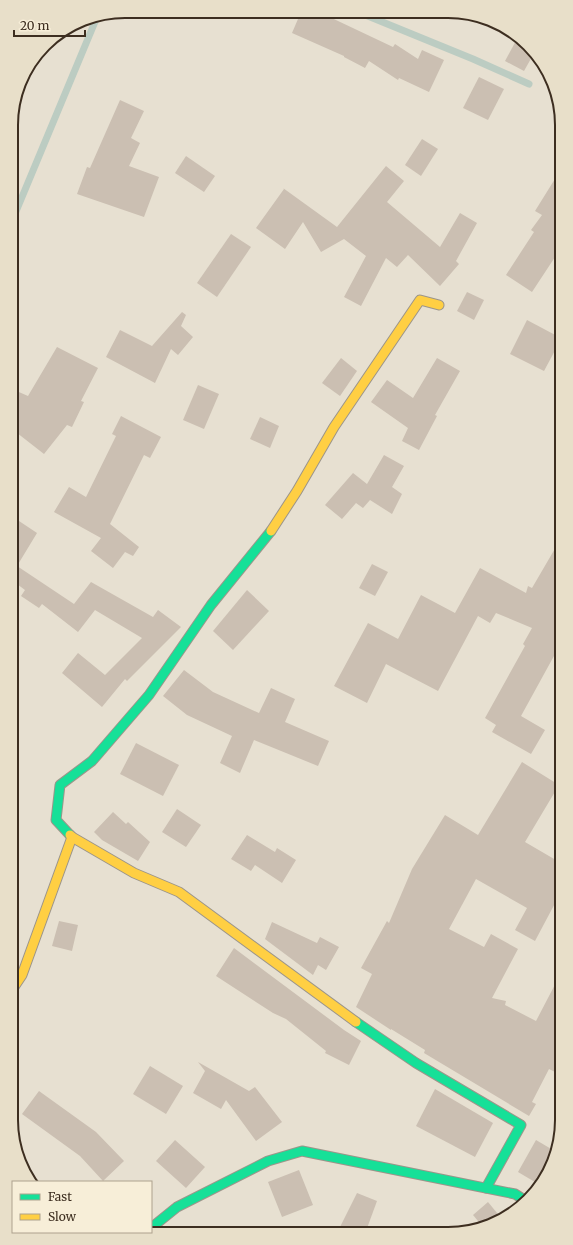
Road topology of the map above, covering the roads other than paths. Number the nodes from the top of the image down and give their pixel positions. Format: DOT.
graph roads {
  1 [pos="439,305"];
  2 [pos="72,837"];
  3 [pos="18,980"];
  4 [pos="486,1188"];
  5 [pos="520,1198"];
  6 [pos="152,1227"];
  1 -- 2 [label="street"];
  2 -- 3 [label="street"];
  2 -- 4 [label="street"];
  4 -- 5 [label="street"];
  4 -- 6 [label="street"];
}
